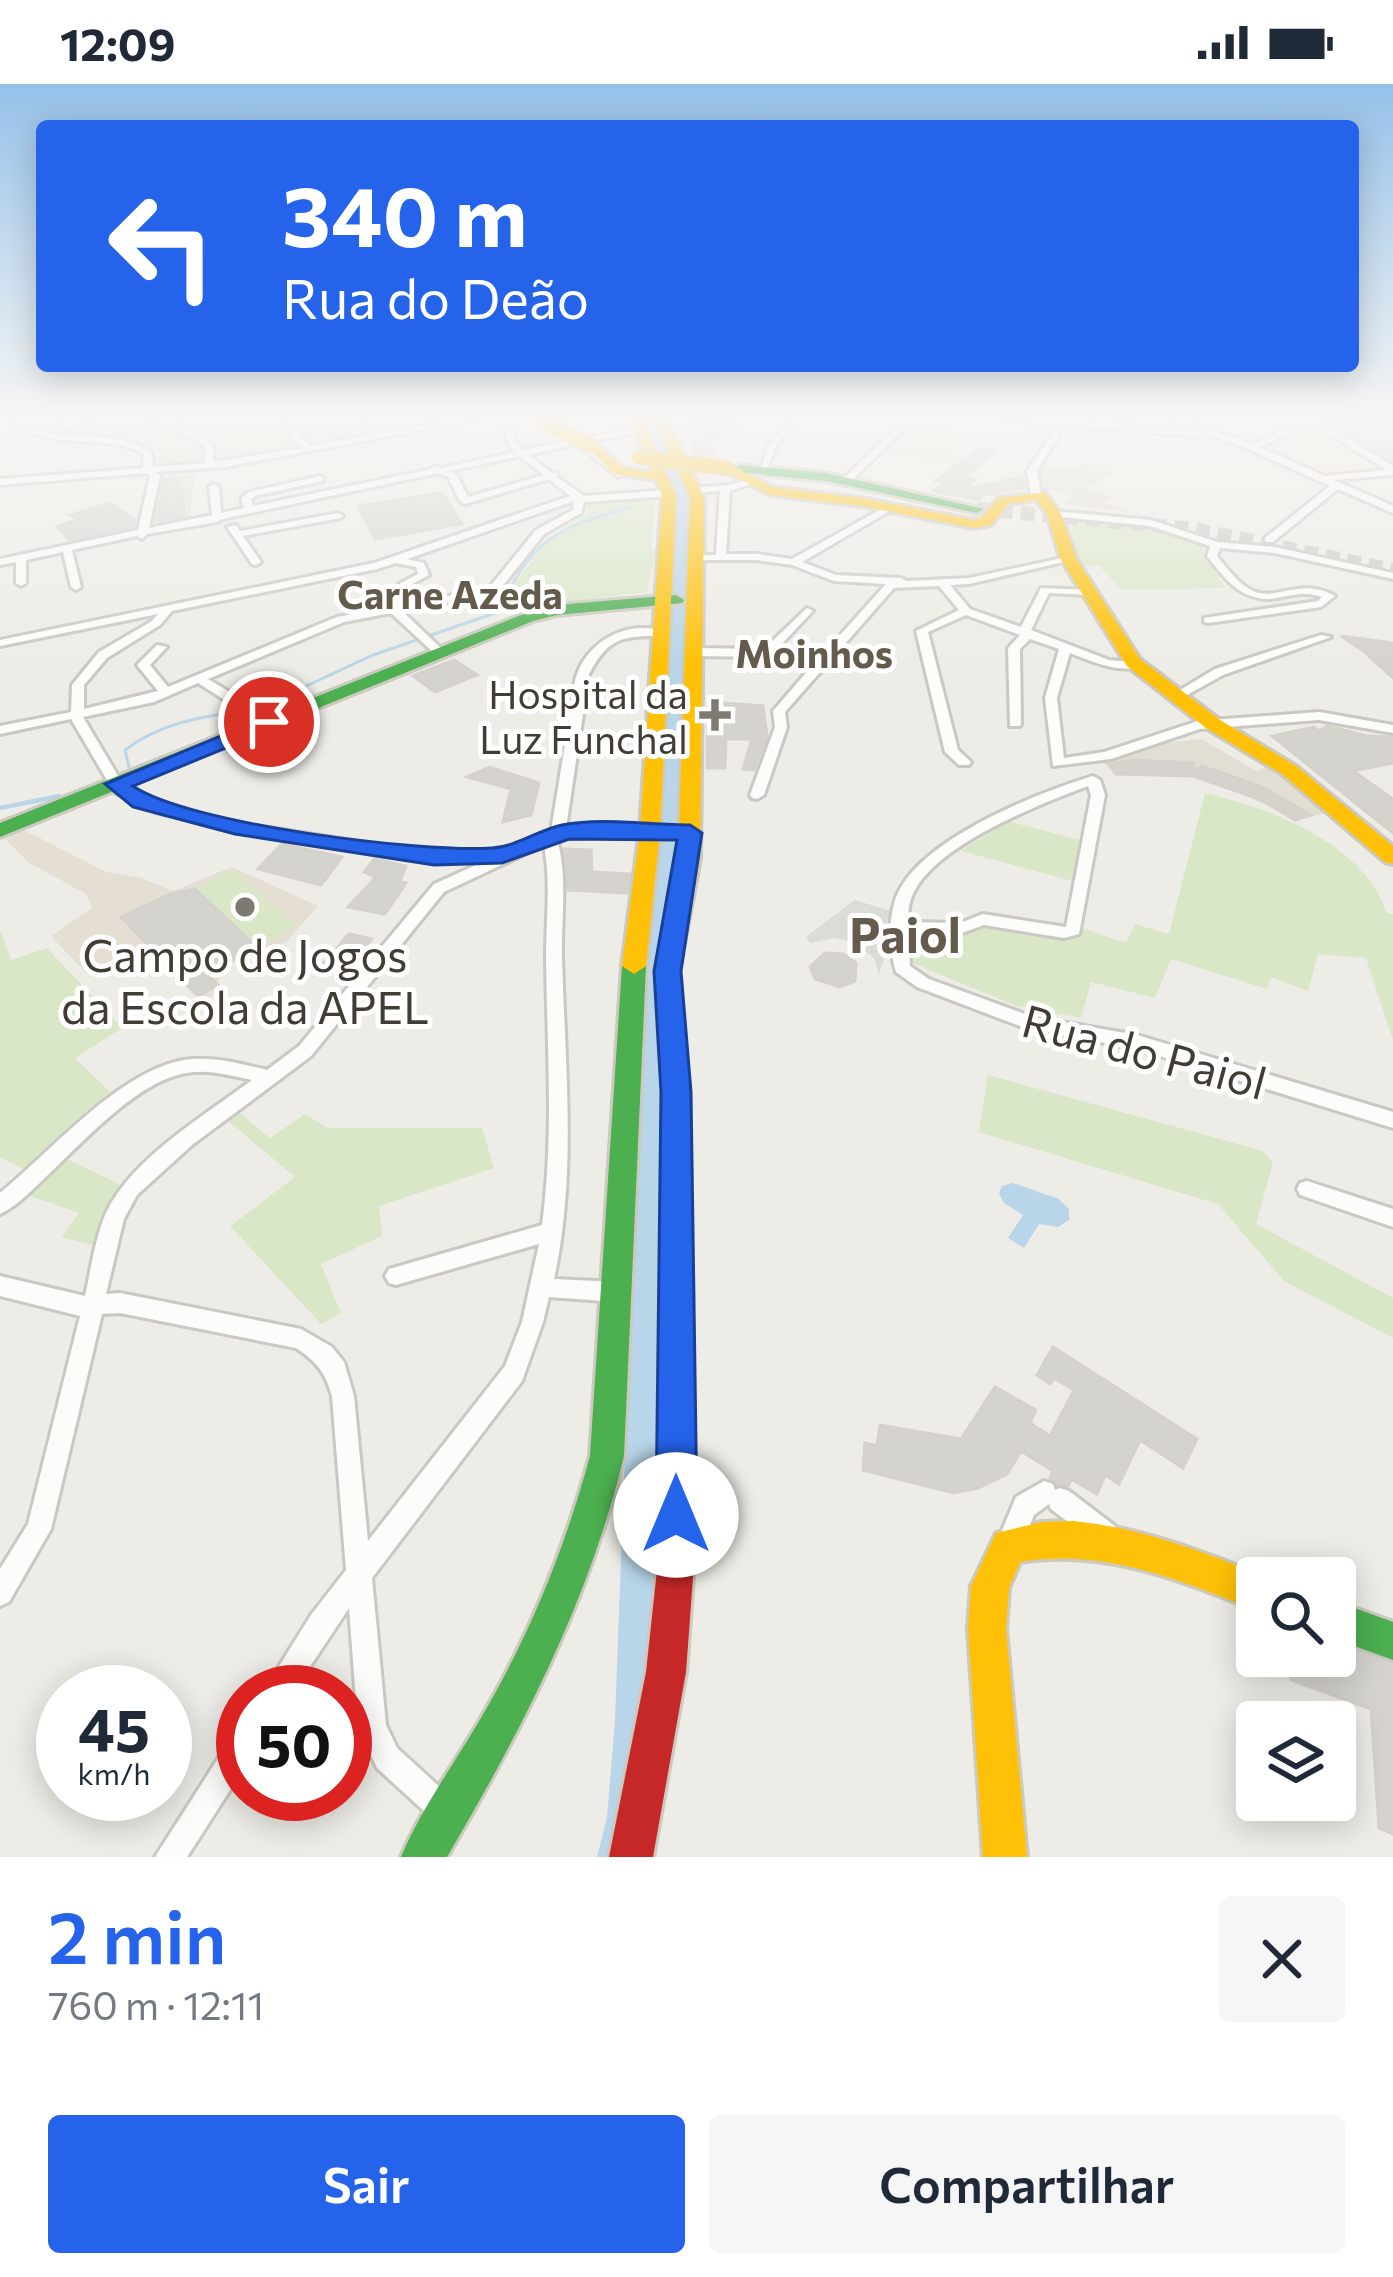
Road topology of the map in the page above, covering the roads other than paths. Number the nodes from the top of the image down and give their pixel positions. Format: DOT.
graph roads {
  1 [pos="150,500"];
  2 [pos="216,500"];
  3 [pos="248,500"];
  4 [pos="300,500"];
  5 [pos="571,500"];
  6 [pos="579,500"];
  7 [pos="680,500"];
  8 [pos="729,500"];
  9 [pos="845,500"];
  10 [pos="881,500"];
  11 [pos="908,500"];
  12 [pos="1009,500"];
  13 [pos="1041,500"];
  14 [pos="1318,500"];
  15 [pos="977,509"];
  16 [pos="250,511"];
  17 [pos="1054,514"];
  18 [pos="338,516"];
  19 [pos="220,518"];
  20 [pos="238,534"];
  21 [pos="142,536"];
  22 [pos="1269,540"];
  23 [pos="1216,545"];
  24 [pos="68,551"];
  25 [pos="1068,558"];
  26 [pos="21,559"];
  27 [pos="394,560"];
  28 [pos="0,562"];
  29 [pos="256,562"];
  30 [pos="794,562"];
  31 [pos="683,568"];
  32 [pos="813,570"];
  33 [pos="1393,576"];
  34 [pos="793,578"];
  35 [pos="903,581"];
  36 [pos="21,583"];
  37 [pos="942,583"];
  38 [pos="404,584"];
  39 [pos="76,587"];
  40 [pos="1088,592"];
  41 [pos="697,600"];
  42 [pos="169,608"];
  43 [pos="392,608"];
  44 [pos="807,611"];
  45 [pos="966,611"];
  46 [pos="1208,620"];
  47 [pos="662,633"];
  48 [pos="1026,633"];
  49 [pos="1325,637"];
  50 [pos="0,644"];
  51 [pos="431,644"];
  52 [pos="1066,646"];
  53 [pos="161,647"];
  54 [pos="696,652"];
  55 [pos="767,653"];
  56 [pos="816,664"];
  57 [pos="1137,666"];
  58 [pos="200,679"];
  59 [pos="166,693"];
  60 [pos="1176,696"];
  61 [pos="76,713"];
  62 [pos="255,713"];
  63 [pos="1015,723"];
  64 [pos="1213,724"];
  65 [pos="1393,729"];
  66 [pos="0,730"];
  67 [pos="964,762"];
  68 [pos="1058,763"];
  69 [pos="1093,780"];
  70 [pos="116,784"];
  71 [pos="757,795"];
  72 [pos="4,824"];
  73 [pos="650,830"];
  74 [pos="690,833"];
  75 [pos="553,834"];
  76 [pos="1382,838"];
  77 [pos="1393,857"];
  78 [pos="437,861"];
  79 [pos="468,865"];
  80 [pos="442,885"];
  81 [pos="901,920"];
  82 [pos="269,1077"];
  83 [pos="1393,1120"];
  84 [pos="1307,1189"];
  85 [pos="0,1205"];
  86 [pos="1393,1218"];
  87 [pos="553,1231"];
  88 [pos="396,1276"];
  89 [pos="544,1284"];
  90 [pos="0,1286"];
  91 [pos="618,1292"];
  92 [pos="94,1305"];
  93 [pos="1112,1540"];
  94 [pos="1009,1546"];
  95 [pos="356,1582"];
  96 [pos="1236,1584"];
  97 [pos="0,1593"];
  98 [pos="1356,1628"];
  99 [pos="1393,1641"];
  100 [pos="294,1665"];
  101 [pos="216,1786"];
  102 [pos="448,1814"];
  103 [pos="426,1855"];
  104 [pos="170,1857"];
  105 [pos="632,1857"];
  106 [pos="1005,1857"];
  1 -- 21 [label="street"];
  2 -- 19 [label="street"];
  3 -- 16 [label="street"];
  4 -- 16 [label="street"];
  5 -- 27 [label="street"];
  6 -- 43 [label="street"];
  7 -- 31 [label="main road"];
  8 -- 31 [label="street"];
  9 -- 30 [label="street"];
  10 -- 12 [label="main road"];
  11 -- 15 [label="main road"];
  13 -- 17 [label="main road"];
  14 -- 22 [label="street"];
  16 -- 19 [label="street"];
  17 -- 23 [label="street"];
  17 -- 25 [label="main road"];
  18 -- 20 [label="street"];
  19 -- 20 [label="street"];
  19 -- 21 [label="street"];
  20 -- 29 [label="street"];
  21 -- 24 [label="street"];
  23 -- 33 [label="street"];
  23 -- 46 [label="street"];
  24 -- 26 [label="street"];
  24 -- 39 [label="street"];
  25 -- 37 [label="street"];
  25 -- 40 [label="main road"];
  26 -- 28 [label="street"];
  26 -- 36 [label="street"];
  27 -- 38 [label="street"];
  27 -- 42 [label="street"];
  30 -- 31 [label="street"];
  30 -- 32 [label="street"];
  31 -- 41 [label="main road"];
  31 -- 41 [label="main road"];
  31 -- 47 [label="main road"];
  31 -- 51 [label="main road"];
  32 -- 34 [label="street"];
  32 -- 35 [label="street"];
  35 -- 37 [label="street"];
  35 -- 56 [label="street"];
  37 -- 45 [label="street"];
  40 -- 48 [label="street"];
  40 -- 57 [label="main road"];
  41 -- 54 [label="main road"];
  42 -- 50 [label="street"];
  42 -- 61 [label="street"];
  43 -- 51 [label="street"];
  43 -- 58 [label="street"];
  44 -- 55 [label="street"];
  45 -- 48 [label="street"];
  45 -- 67 [label="street"];
  47 -- 73 [label="main road"];
  47 -- 75 [label="street"];
  48 -- 52 [label="street"];
  48 -- 63 [label="street"];
  49 -- 60 [label="street"];
  51 -- 62 [label="main road"];
  52 -- 57 [label="street"];
  52 -- 68 [label="street"];
  53 -- 59 [label="street"];
  54 -- 55 [label="street"];
  54 -- 74 [label="main road"];
  55 -- 56 [label="street"];
  56 -- 71 [label="street"];
  57 -- 60 [label="main road"];
  58 -- 59 [label="street"];
  58 -- 62 [label="street"];
  59 -- 61 [label="street"];
  60 -- 64 [label="main road"];
  61 -- 66 [label="street"];
  61 -- 70 [label="street"];
  62 -- 70 [label="main road"];
  64 -- 65 [label="street"];
  64 -- 68 [label="street"];
  64 -- 76 [label="main road"];
  68 -- 69 [label="street"];
  69 -- 81 [label="street"];
  69 -- 81 [label="street"];
  70 -- 72 [label="main road"];
  70 -- 78 [label="street"];
  73 -- 74 [label="main road"];
  73 -- 75 [label="street"];
  73 -- 91 [label="main road"];
  74 -- 105 [label="main road"];
  75 -- 79 [label="street"];
  75 -- 87 [label="street"];
  76 -- 77 [label="main road"];
  78 -- 79 [label="street"];
  78 -- 80 [label="street"];
  79 -- 80 [label="street"];
  80 -- 82 [label="street"];
  81 -- 83 [label="street, Rua do Paiol"];
  82 -- 85 [label="street"];
  82 -- 92 [label="street"];
  84 -- 86 [label="street"];
  87 -- 88 [label="street"];
  87 -- 89 [label="street"];
  89 -- 91 [label="street"];
  89 -- 95 [label="street"];
  90 -- 92 [label="street"];
  91 -- 102 [label="main road"];
  92 -- 95 [label="street"];
  92 -- 97 [label="street"];
  93 -- 94 [label="main road"];
  93 -- 94 [label="street"];
  93 -- 96 [label="main road"];
  94 -- 106 [label="main road"];
  95 -- 100 [label="street"];
  95 -- 102 [label="street"];
  98 -- 99 [label="main road"];
  101 -- 104 [label="street"];
  102 -- 103 [label="main road"];
}
